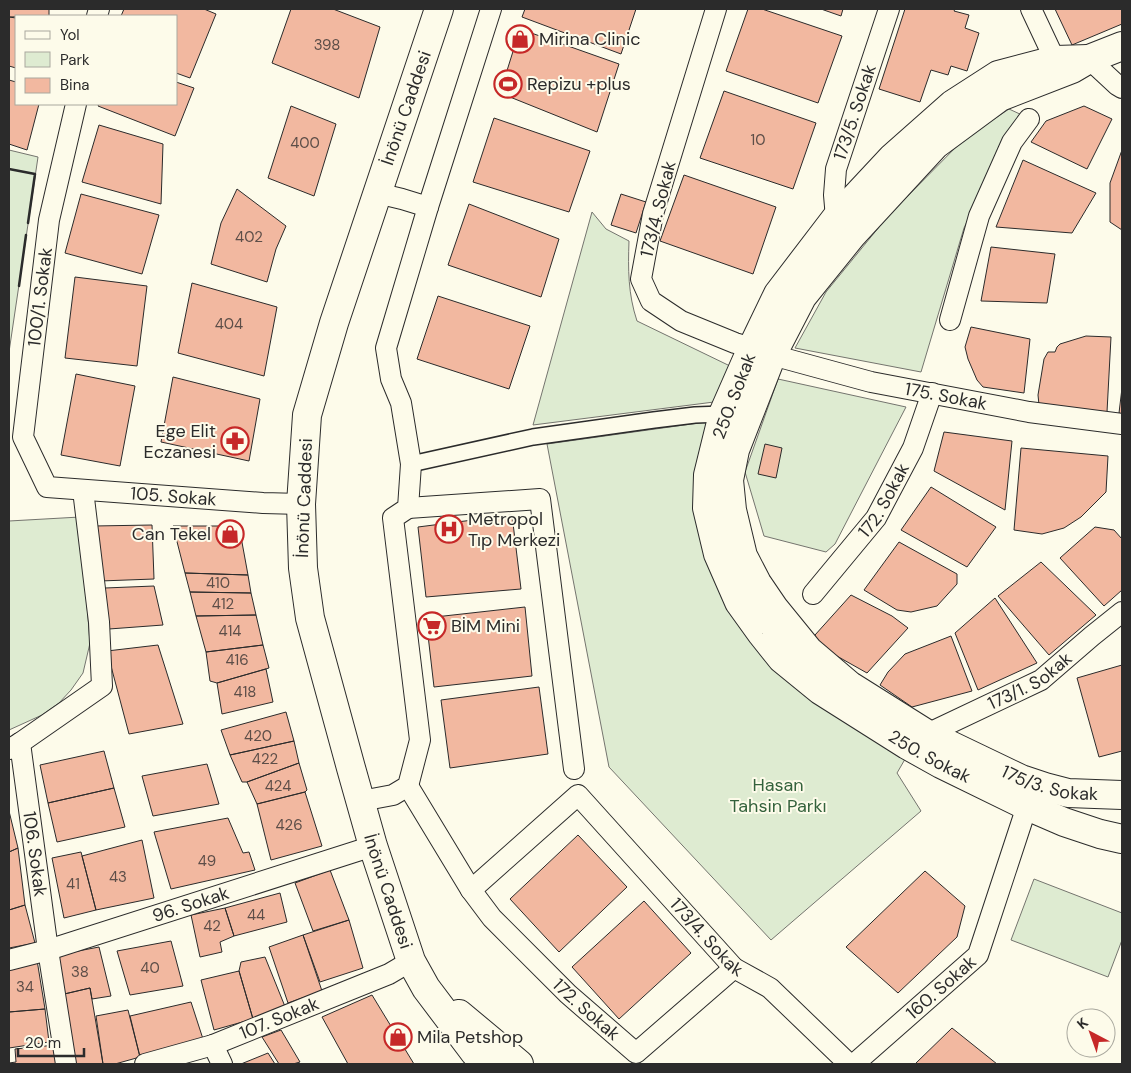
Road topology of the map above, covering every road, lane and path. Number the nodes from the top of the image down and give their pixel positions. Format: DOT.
graph roads {
  1 [pos="439,9"];
  2 [pos="491,9"];
  3 [pos="716,9"];
  4 [pos="889,9"];
  5 [pos="1031,9"];
  6 [pos="1122,46"];
  7 [pos="1089,59"];
  8 [pos="1056,60"];
  9 [pos="1122,88"];
  10 [pos="76,105"];
  11 [pos="1029,119"];
  12 [pos="377,193"];
  13 [pos="428,208"];
  14 [pos="844,226"];
  15 [pos="950,320"];
  16 [pos="762,352"];
  17 [pos="932,393"];
  18 [pos="723,414"];
  19 [pos="1122,424"];
  20 [pos="411,464"];
  21 [pos="47,487"];
  22 [pos="83,490"];
  23 [pos="301,504"];
  24 [pos="408,508"];
  25 [pos="813,594"];
  26 [pos="1122,612"];
  27 [pos="927,734"];
  28 [pos="15,746"];
  29 [pos="574,769"];
  30 [pos="408,786"];
  31 [pos="1122,794"];
  32 [pos="360,801"];
  33 [pos="1027,806"];
  34 [pos="1122,839"];
  35 [pos="373,846"];
  36 [pos="471,890"];
  37 [pos="48,950"];
  38 [pos="9,960"];
  39 [pos="411,961"];
  40 [pos="734,968"];
  41 [pos="426,988"];
  42 [pos="213,1045"];
  43 [pos="475,1061"];
  44 [pos="66,1064"];
  45 [pos="145,1064"];
  46 [pos="222,1064"];
  47 [pos="519,1064"];
  48 [pos="849,1064"];
  49 [pos="854,1064"];
  1 -- 12 [label="main road, İnönü Caddesi"];
  2 -- 13 [label="street"];
  3 -- 16 [label="street, 173/4. Sokak"];
  4 -- 14 [label="street, 173/5. Sokak"];
  5 -- 8 [label="street"];
  6 -- 7 [label="main road"];
  7 -- 8 [label="main road"];
  7 -- 9 [label="street"];
  7 -- 14 [label="main road, 250. Sokak"];
  8 -- 14 [label="main road, 250. Sokak"];
  10 -- 21 [label="street, 100/1. Sokak"];
  11 -- 15 [label="street"];
  12 -- 13 [label="street"];
  12 -- 23 [label="main road, İnönü Caddesi"];
  13 -- 20 [label="street"];
  14 -- 16 [label="main road, 250. Sokak"];
  16 -- 17 [label="street, 175. Sokak"];
  16 -- 18 [label="main road, 250. Sokak"];
  16 -- 27 [label="main road, 250. Sokak"];
  17 -- 19 [label="street, 175. Sokak"];
  17 -- 25 [label="street, 172. Sokak"];
  18 -- 20 [label="street"];
  18 -- 33 [label="main road, 250. Sokak"];
  20 -- 24 [label="street"];
  21 -- 22 [label="street, 105. Sokak"];
  22 -- 23 [label="street, 105. Sokak"];
  22 -- 28 [label="street, 106. Sokak"];
  23 -- 32 [label="main road, İnönü Caddesi"];
  24 -- 29 [label="street"];
  24 -- 30 [label="street"];
  26 -- 27 [label="street, 173/1. Sokak"];
  27 -- 31 [label="main road, 175/3. Sokak"];
  28 -- 37 [label="street, 106. Sokak"];
  30 -- 32 [label="street"];
  30 -- 36 [label="street, 172. Sokak"];
  32 -- 35 [label="main road, İnönü Caddesi"];
  33 -- 34 [label="main road, 175/3. Sokak"];
  33 -- 49 [label="street, 160. Sokak"];
  35 -- 37 [label="street, 96. Sokak"];
  35 -- 39 [label="main road, İnönü Caddesi"];
  36 -- 40 [label="street, 172. Sokak"];
  36 -- 40 [label="street, 173/4. Sokak"];
  37 -- 38 [label="street, 96. Sokak"];
  37 -- 44 [label="street, 106. Sokak"];
  39 -- 41 [label="main road, İnönü Caddesi"];
  39 -- 42 [label="street, 107. Sokak"];
  40 -- 48 [label="street, 173/4. Sokak"];
  41 -- 43 [label="main road, İnönü Caddesi"];
  41 -- 47 [label="main road, İnönü Caddesi"];
  42 -- 45 [label="street, 107. Sokak"];
  42 -- 46 [label="street"];
}
